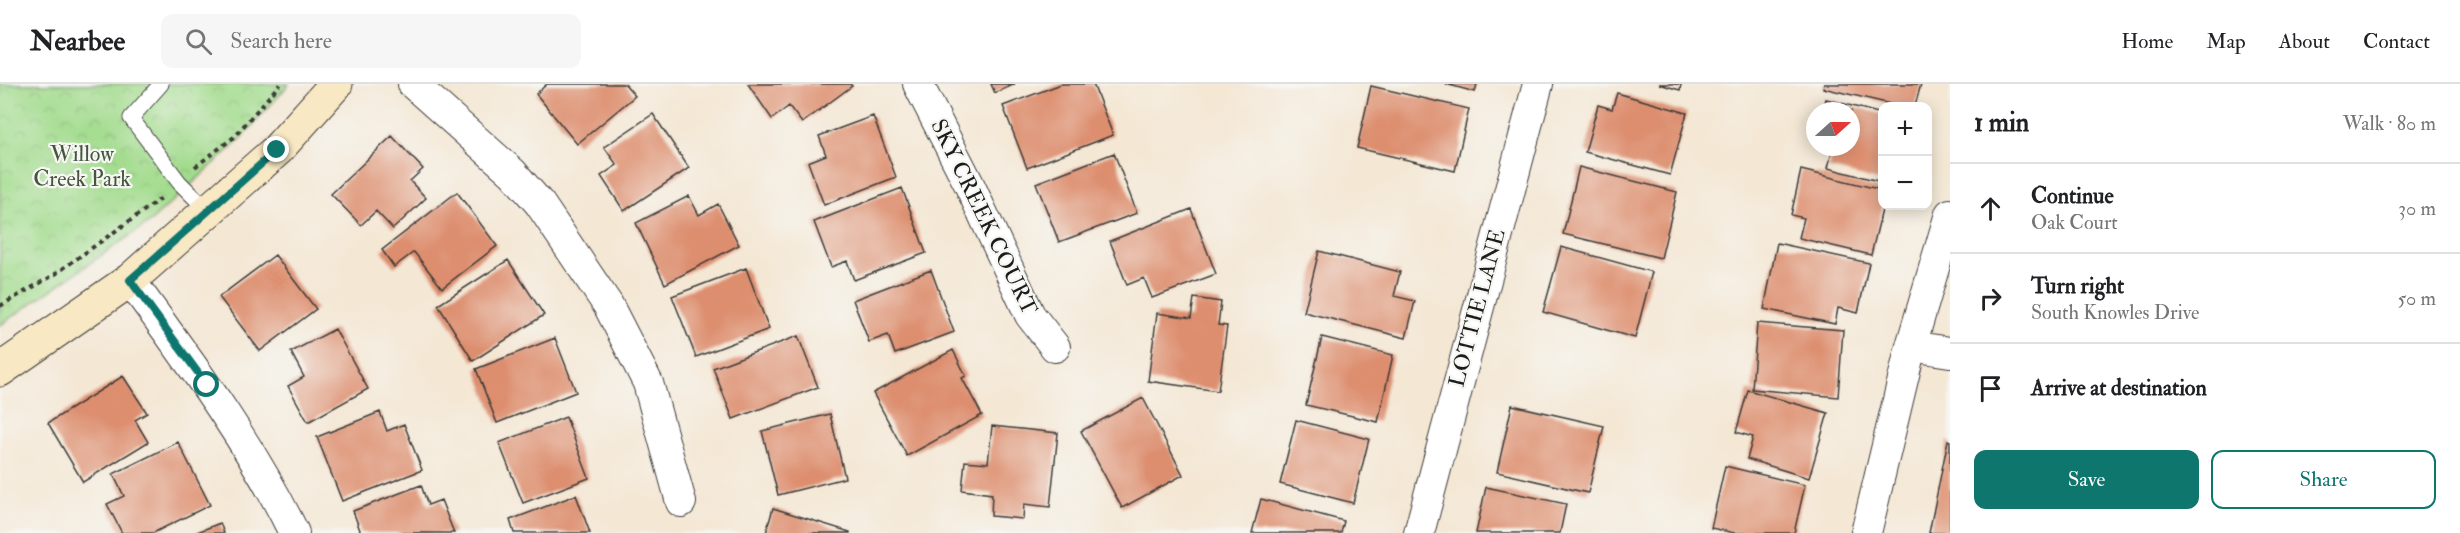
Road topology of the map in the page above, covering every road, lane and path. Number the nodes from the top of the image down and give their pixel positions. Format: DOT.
graph roads {
  1 [pos="161,84"];
  2 [pos="280,84"];
  3 [pos="336,84"];
  4 [pos="413,84"];
  5 [pos="918,84"];
  6 [pos="1538,84"];
  7 [pos="179,182"];
  8 [pos="208,212"];
  9 [pos="1950,214"];
  10 [pos="130,280"];
  11 [pos="0,306"];
  12 [pos="1911,346"];
  13 [pos="1055,347"];
  14 [pos="1950,352"];
  15 [pos="0,370"];
  16 [pos="681,502"];
  17 [pos="294,533"];
  18 [pos="1419,533"];
  19 [pos="1866,533"];
  1 -- 7 [label="lane"];
  2 -- 7 [label="path"];
  3 -- 8 [label="street"];
  4 -- 16 [label="street"];
  5 -- 13 [label="street, SKY CREEK COURT"];
  6 -- 18 [label="street, LOTTIE LANE"];
  7 -- 8 [label="lane"];
  7 -- 11 [label="path"];
  8 -- 10 [label="street"];
  9 -- 12 [label="street"];
  10 -- 15 [label="street"];
  10 -- 17 [label="street"];
  12 -- 14 [label="street"];
  12 -- 19 [label="street"];
}
